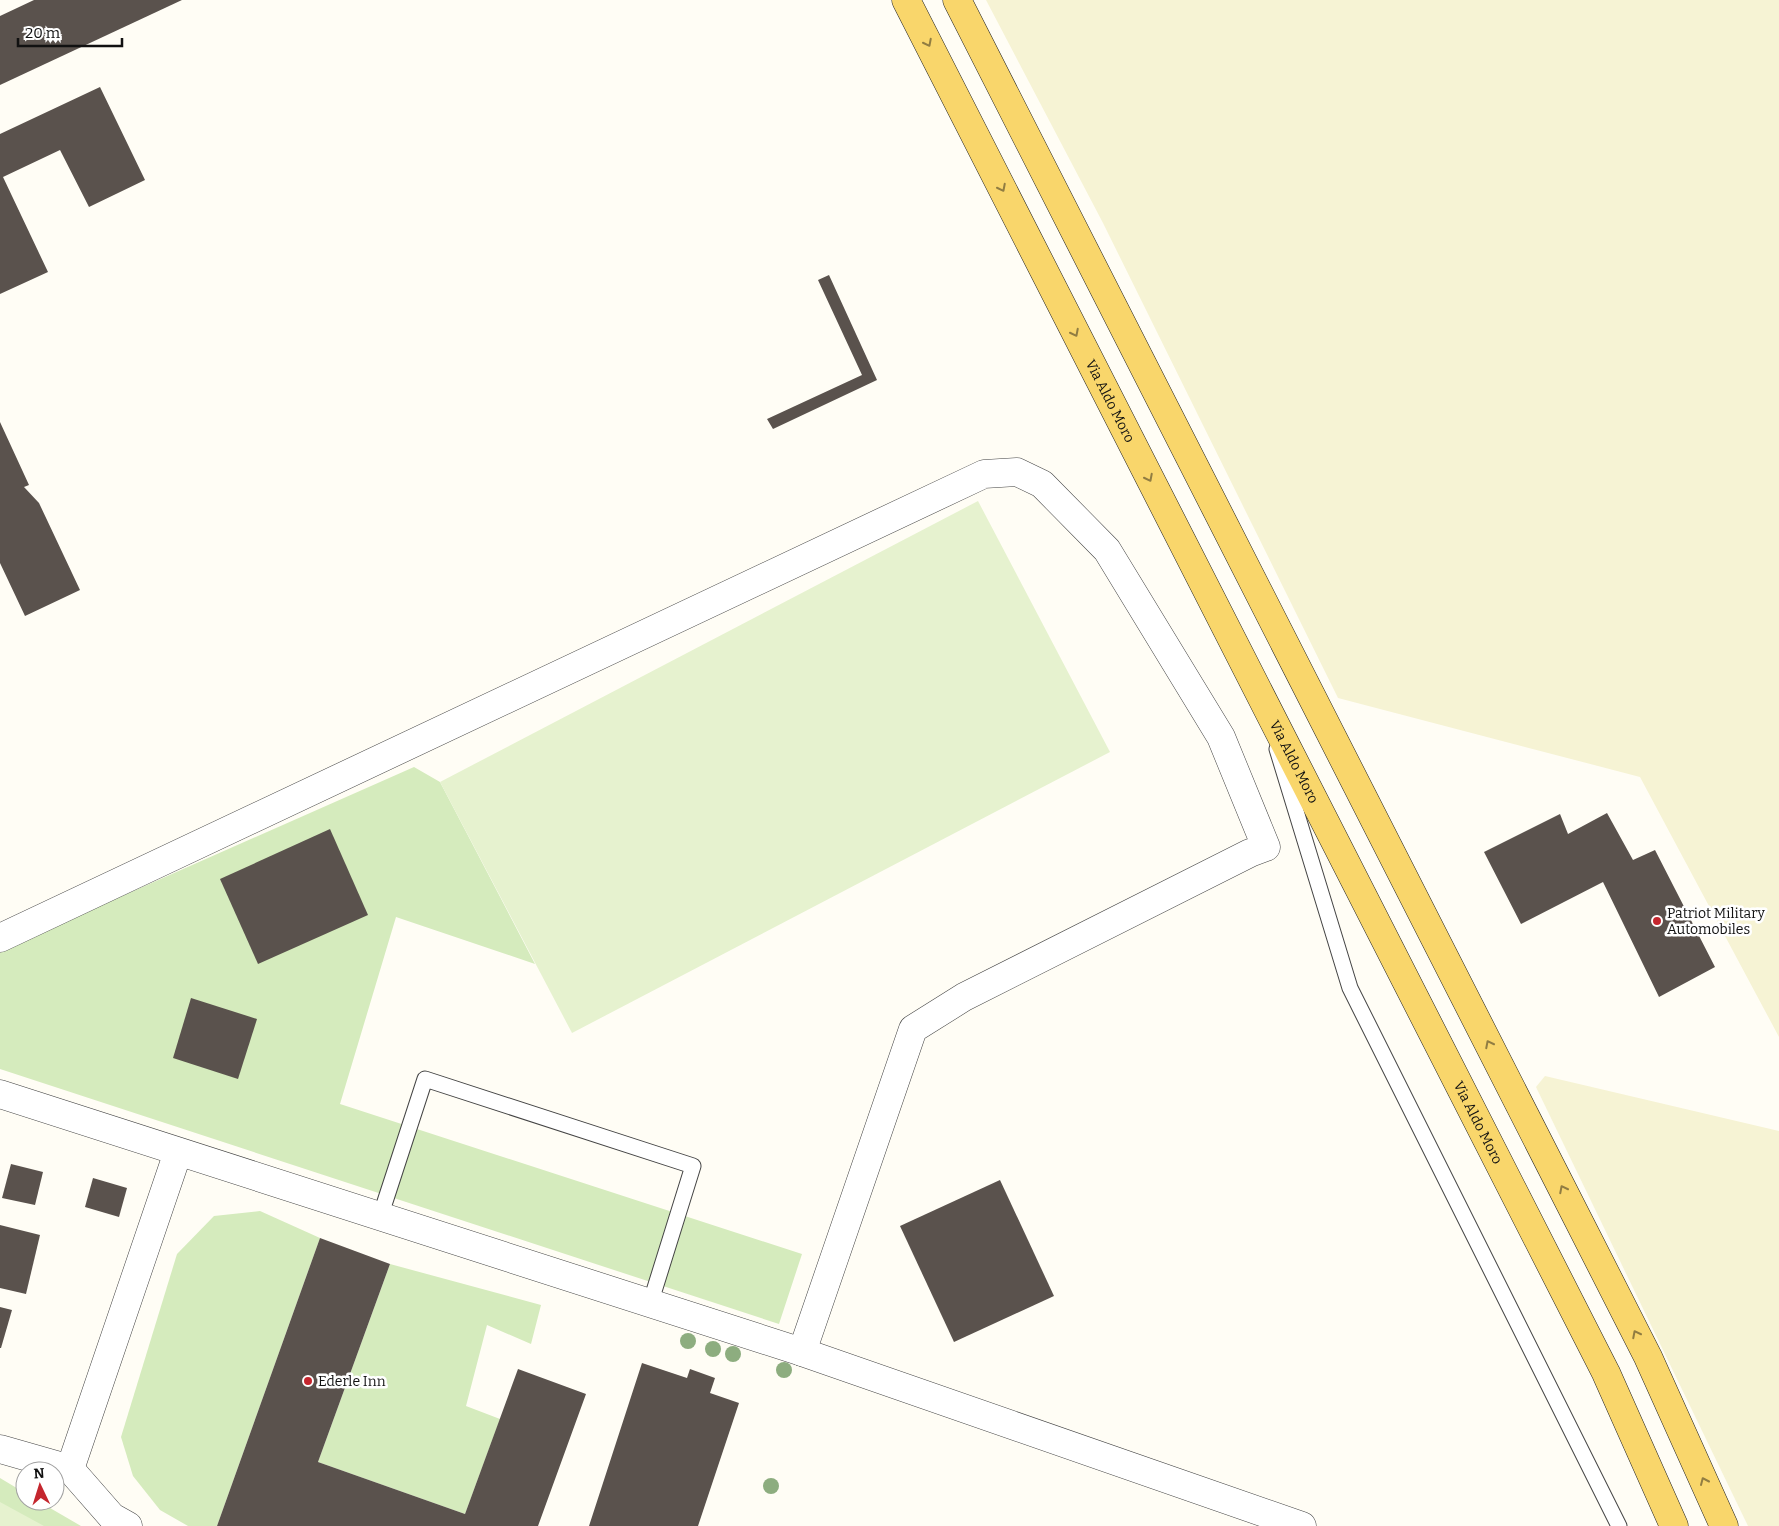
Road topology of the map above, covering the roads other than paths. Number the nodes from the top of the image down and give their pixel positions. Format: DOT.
graph roads {
  1 [pos="906,0"];
  2 [pos="956,0"];
  3 [pos="1262,703"];
  4 [pos="0,938"];
  5 [pos="0,1094"];
  6 [pos="178,1152"];
  7 [pos="380,1217"];
  8 [pos="650,1304"];
  9 [pos="802,1352"];
  10 [pos="0,1449"];
  11 [pos="70,1468"];
  12 [pos="128,1526"];
  13 [pos="1302,1526"];
  14 [pos="1619,1526"];
  15 [pos="1674,1526"];
  16 [pos="1724,1526"];
  1 -- 3 [label="main road, Via Aldo Moro, one-way"];
  16 -- 2 [label="main road, one-way"];
  3 -- 14 [label="lane"];
  3 -- 15 [label="main road, Via Aldo Moro"];
  4 -- 9 [label="street"];
  5 -- 6 [label="street"];
  6 -- 7 [label="street"];
  6 -- 11 [label="street"];
  7 -- 8 [label="street"];
  7 -- 8 [label="lane"];
  8 -- 9 [label="street"];
  9 -- 13 [label="street"];
  10 -- 11 [label="street"];
  11 -- 12 [label="street"];
}
